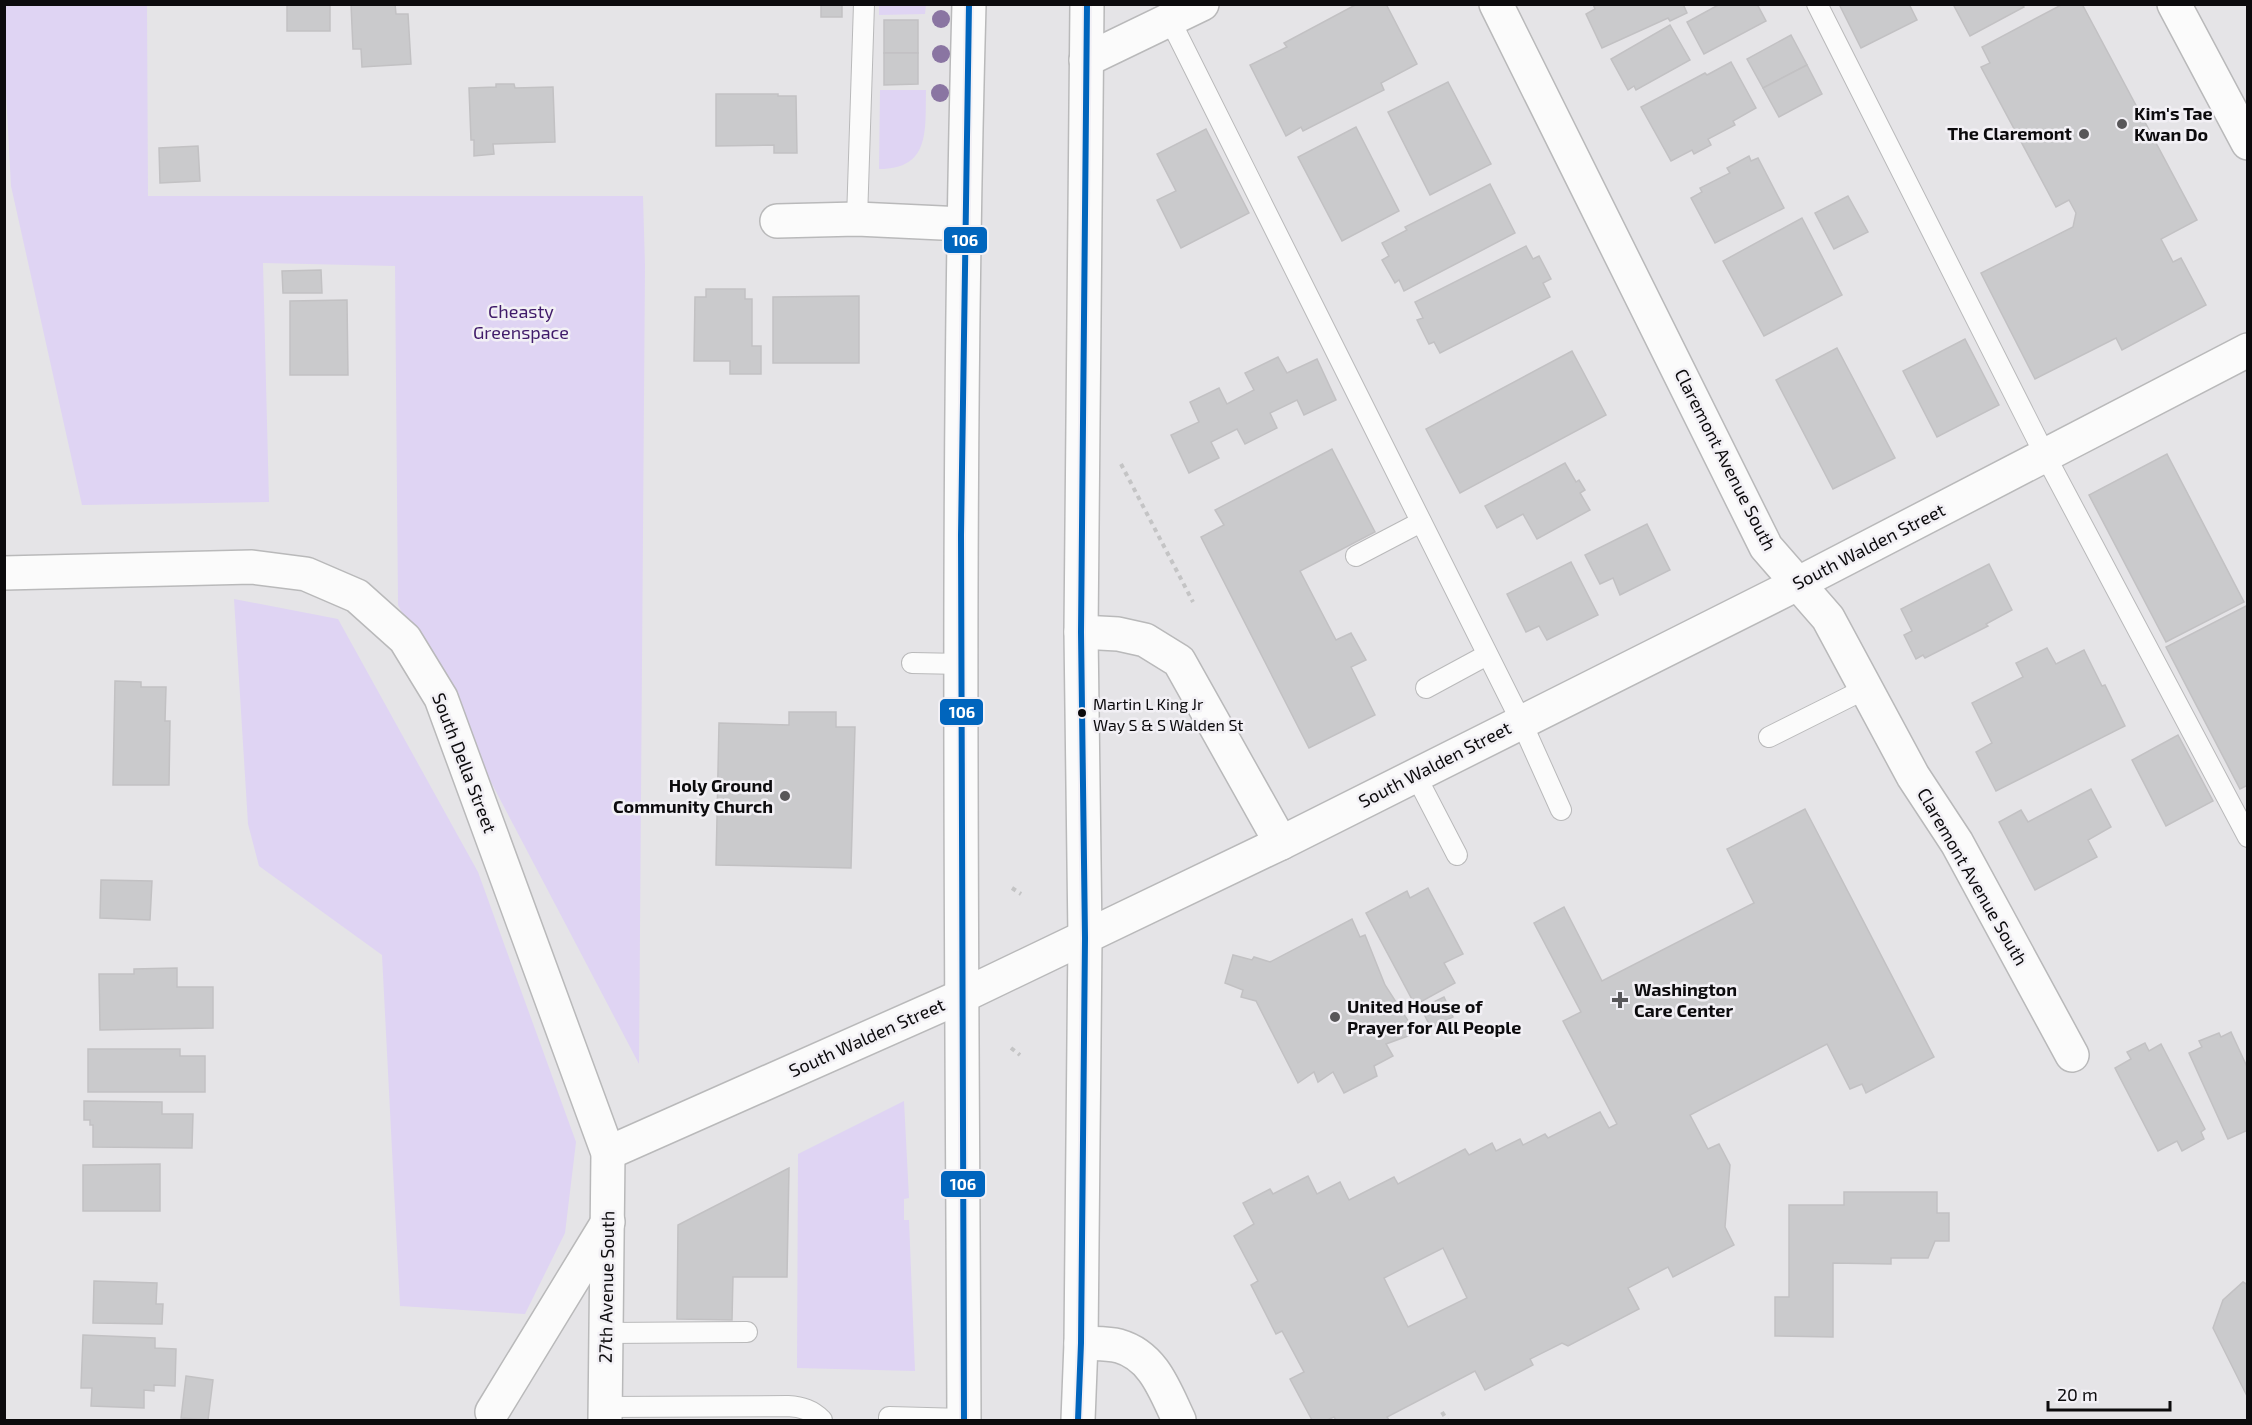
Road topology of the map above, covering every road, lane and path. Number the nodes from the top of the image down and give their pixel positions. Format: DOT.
graph roads {
  1 [pos="864,4"];
  2 [pos="969,4"];
  3 [pos="1087,4"];
  4 [pos="1202,4"];
  5 [pos="1496,4"];
  6 [pos="1817,4"];
  7 [pos="2174,4"];
  8 [pos="1170,20"];
  9 [pos="1086,60"];
  10 [pos="2247,143"];
  11 [pos="857,219"];
  12 [pos="777,221"];
  13 [pos="963,224"];
  14 [pos="2247,350"];
  15 [pos="2045,455"];
  16 [pos="1120,461"];
  17 [pos="1421,522"];
  18 [pos="1356,556"];
  19 [pos="4,573"];
  20 [pos="1797,584"];
  21 [pos="1193,602"];
  22 [pos="1081,632"];
  23 [pos="1487,655"];
  24 [pos="912,663"];
  25 [pos="962,664"];
  26 [pos="1426,688"];
  27 [pos="1867,688"];
  28 [pos="1521,721"];
  29 [pos="1769,737"];
  30 [pos="1416,776"];
  31 [pos="1561,810"];
  32 [pos="2247,837"];
  33 [pos="1281,843"];
  34 [pos="1457,855"];
  35 [pos="1012,888"];
  36 [pos="1021,894"];
  37 [pos="1085,938"];
  38 [pos="962,996"];
  39 [pos="1011,1048"];
  40 [pos="1020,1055"];
  41 [pos="2072,1055"];
  42 [pos="608,1153"];
  43 [pos="609,1221"];
  44 [pos="747,1332"];
  45 [pos="607,1333"];
  46 [pos="1081,1343"];
  47 [pos="492,1412"];
  48 [pos="1442,1412"];
  49 [pos="605,1414"];
  50 [pos="822,1420"];
  51 [pos="889,1420"];
  52 [pos="964,1420"];
  53 [pos="1078,1420"];
  54 [pos="1179,1420"];
  55 [pos="1447,1420"];
  1 -- 11 [label="lane"];
  2 -- 13 [label="street"];
  3 -- 9 [label="street"];
  4 -- 8 [label="street"];
  5 -- 20 [label="street, Claremont Avenue South"];
  6 -- 15 [label="lane"];
  7 -- 10 [label="street"];
  8 -- 9 [label="street"];
  8 -- 17 [label="lane"];
  9 -- 22 [label="street"];
  11 -- 12 [label="street"];
  11 -- 13 [label="street"];
  13 -- 25 [label="street"];
  14 -- 15 [label="street, South Walden Street"];
  15 -- 20 [label="street, South Walden Street"];
  15 -- 32 [label="lane"];
  16 -- 21 [label="path"];
  17 -- 18 [label="lane"];
  17 -- 23 [label="lane"];
  19 -- 42 [label="street, South Della Street"];
  20 -- 27 [label="street, Claremont Avenue South"];
  20 -- 28 [label="street, South Walden Street"];
  22 -- 33 [label="street"];
  22 -- 37 [label="street"];
  23 -- 26 [label="lane"];
  23 -- 28 [label="lane"];
  24 -- 25 [label="lane"];
  25 -- 38 [label="street"];
  27 -- 29 [label="lane"];
  27 -- 41 [label="street, Claremont Avenue South"];
  28 -- 30 [label="street, South Walden Street"];
  28 -- 31 [label="lane"];
  30 -- 33 [label="street, South Walden Street"];
  30 -- 34 [label="lane"];
  33 -- 37 [label="street, South Walden Street"];
  35 -- 36 [label="path"];
  37 -- 38 [label="street, South Walden Street"];
  37 -- 46 [label="street"];
  38 -- 42 [label="street, South Walden Street"];
  38 -- 52 [label="street"];
  39 -- 40 [label="path"];
  42 -- 43 [label="street, 27th Avenue South"];
  43 -- 45 [label="street, 27th Avenue South"];
  43 -- 47 [label="street"];
  44 -- 45 [label="lane"];
  45 -- 49 [label="street, 27th Avenue South"];
  46 -- 53 [label="street"];
  46 -- 54 [label="street"];
  48 -- 55 [label="path"];
  49 -- 50 [label="lane"];
  51 -- 52 [label="lane"];
}
